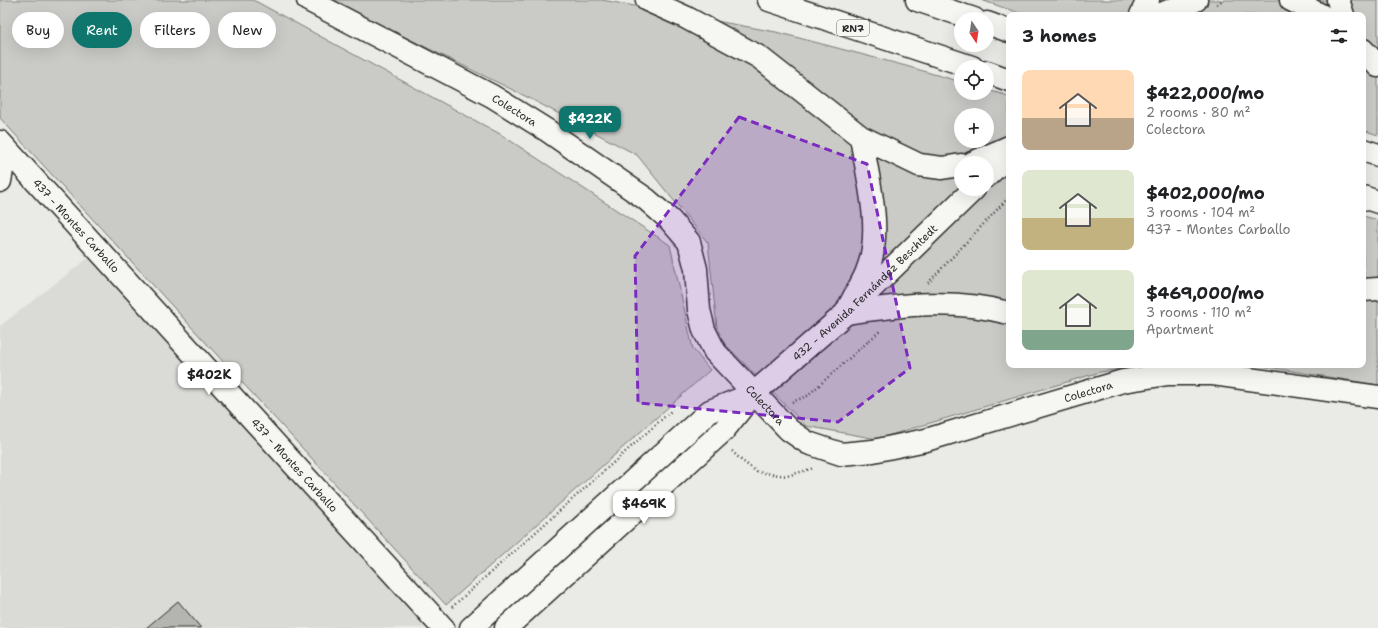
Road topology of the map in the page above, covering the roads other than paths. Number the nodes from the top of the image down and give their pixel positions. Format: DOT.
graph roads {
  1 [pos="308,0"];
  2 [pos="647,0"];
  3 [pos="769,0"];
  4 [pos="917,0"];
  5 [pos="1148,0"];
  6 [pos="1173,0"];
  7 [pos="1196,0"];
  8 [pos="1291,0"];
  9 [pos="1338,0"];
  10 [pos="1142,12"];
  11 [pos="1160,12"];
  12 [pos="1165,12"];
  13 [pos="1315,12"];
  14 [pos="1342,12"];
  15 [pos="954,13"];
  16 [pos="994,26"];
  17 [pos="1006,30"];
  18 [pos="954,61"];
  19 [pos="994,75"];
  20 [pos="1006,79"];
  21 [pos="861,137"];
  22 [pos="3,145"];
  23 [pos="1006,148"];
  24 [pos="1366,151"];
  25 [pos="988,156"];
  26 [pos="1378,156"];
  27 [pos="1006,158"];
  28 [pos="954,166"];
  29 [pos="994,169"];
  30 [pos="0,181"];
  31 [pos="967,196"];
  32 [pos="1366,198"];
  33 [pos="1378,202"];
  34 [pos="1378,289"];
  35 [pos="1366,290"];
  36 [pos="1006,311"];
  37 [pos="846,313"];
  38 [pos="753,394"];
  39 [pos="1378,397"];
  40 [pos="440,624"];
  41 [pos="471,628"];
  42 [pos="506,628"];
  1 -- 38 [label="main road, Colectora"];
  2 -- 21 [label="main road"];
  3 -- 18 [label="main road, RN7"];
  4 -- 15 [label="main road"];
  5 -- 10 [label="main road"];
  6 -- 11 [label="main road"];
  7 -- 12 [label="main road"];
  8 -- 13 [label="main road"];
  9 -- 14 [label="main road"];
  16 -- 17 [label="main road"];
  19 -- 20 [label="main road"];
  21 -- 28 [label="main road"];
  21 -- 37 [label="main road"];
  22 -- 30 [label="main road"];
  22 -- 40 [label="main road, 437 - Montes Carballo"];
  23 -- 25 [label="main road"];
  24 -- 26 [label="main road"];
  27 -- 29 [label="main road"];
  31 -- 37 [label="main road, 432 - Avenida Fernández Beschtedt"];
  32 -- 33 [label="main road"];
  34 -- 35 [label="main road"];
  36 -- 37 [label="main road"];
  37 -- 38 [label="main road, 432 - Avenida Fernández Beschtedt"];
  38 -- 39 [label="main road, Colectora"];
  38 -- 41 [label="main road, 432 - Avenida Fernández Beschtedt"];
  38 -- 42 [label="main road, 432 - Avenida Fernández Beschtedt"];
}
